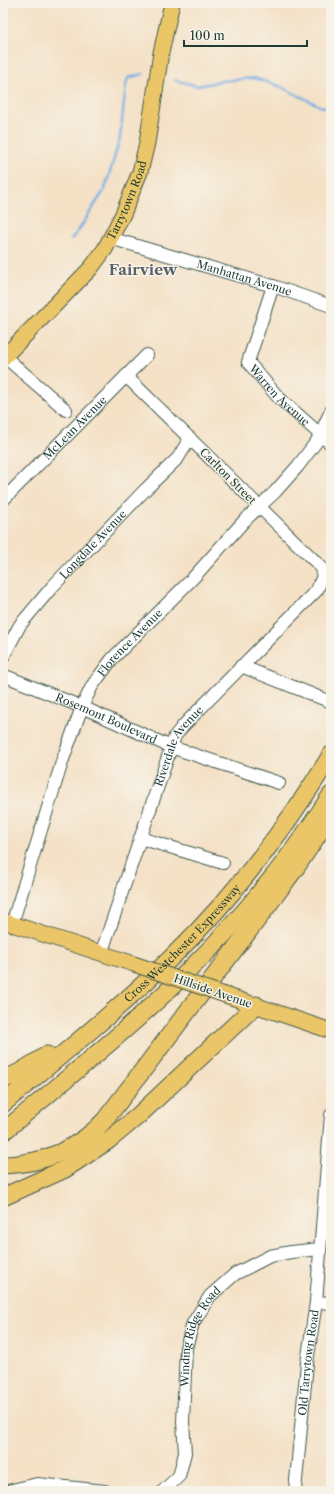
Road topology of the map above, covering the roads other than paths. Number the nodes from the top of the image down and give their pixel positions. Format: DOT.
graph roads {
  1 [pos="172,3"];
  2 [pos="110,238"];
  3 [pos="273,286"];
  4 [pos="331,306"];
  5 [pos="147,355"];
  6 [pos="4,357"];
  7 [pos="126,376"];
  8 [pos="66,410"];
  9 [pos="331,411"];
  10 [pos="320,434"];
  11 [pos="190,438"];
  12 [pos="331,444"];
  13 [pos="3,500"];
  14 [pos="259,507"];
  15 [pos="322,578"];
  16 [pos="3,657"];
  17 [pos="241,666"];
  18 [pos="3,675"];
  19 [pos="331,702"];
  20 [pos="82,707"];
  21 [pos="171,747"];
  22 [pos="331,755"];
  23 [pos="280,783"];
  24 [pos="331,795"];
  25 [pos="331,815"];
  26 [pos="140,838"];
  27 [pos="223,863"];
  28 [pos="8,922"];
  29 [pos="101,954"];
  30 [pos="129,998"];
  31 [pos="256,1005"];
  32 [pos="331,1031"];
  33 [pos="3,1080"];
  34 [pos="3,1104"];
  35 [pos="331,1115"];
  36 [pos="3,1132"];
  37 [pos="4,1165"];
  38 [pos="328,1192"];
  39 [pos="3,1197"];
  40 [pos="320,1249"];
  41 [pos="316,1302"];
  42 [pos="331,1303"];
  43 [pos="8,1491"];
  44 [pos="105,1491"];
  45 [pos="163,1491"];
  46 [pos="295,1491"];
  1 -- 2 [label="main road, Tarrytown Road"];
  2 -- 3 [label="street, Manhattan Avenue"];
  2 -- 6 [label="main road, Tarrytown Road"];
  3 -- 4 [label="street, Manhattan Avenue"];
  3 -- 10 [label="street, Warren Avenue"];
  5 -- 7 [label="street, McLean Avenue"];
  6 -- 8 [label="street"];
  7 -- 11 [label="street, Carlton Street"];
  7 -- 13 [label="street, McLean Avenue"];
  9 -- 10 [label="street, Florence Avenue"];
  10 -- 12 [label="street, Warren Avenue"];
  10 -- 14 [label="street, Florence Avenue"];
  11 -- 14 [label="street, Carlton Street"];
  11 -- 16 [label="street, Longdale Avenue"];
  14 -- 15 [label="street, Carlton Street"];
  14 -- 20 [label="street, Florence Avenue"];
  15 -- 17 [label="street, Riverdale Avenue"];
  17 -- 19 [label="street"];
  17 -- 21 [label="street, Riverdale Avenue"];
  18 -- 20 [label="street, Rosemont Boulevard"];
  20 -- 21 [label="street, Rosemont Boulevard"];
  20 -- 28 [label="street, Florence Avenue"];
  21 -- 23 [label="street, Rosemont Boulevard"];
  21 -- 26 [label="street, Riverdale Avenue"];
  22 -- 30 [label="highway, Cross Westchester Expressway"];
  24 -- 36 [label="highway, Cross Westchester Expressway"];
  25 -- 37 [label="highway"];
  26 -- 27 [label="street"];
  26 -- 29 [label="street, Riverdale Avenue"];
  28 -- 29 [label="main road, Hillside Avenue"];
  29 -- 31 [label="main road, Hillside Avenue, bridge"];
  30 -- 33 [label="highway"];
  30 -- 34 [label="highway, Cross Westchester Expressway"];
  31 -- 32 [label="main road, Hillside Avenue"];
  31 -- 39 [label="highway"];
  35 -- 38 [label="street, Old Tarrytown Road"];
  38 -- 40 [label="street, Old Tarrytown Road"];
  40 -- 41 [label="street, Old Tarrytown Road"];
  40 -- 45 [label="street, Winding Ridge Road"];
  41 -- 42 [label="street"];
  41 -- 46 [label="street, Old Tarrytown Road"];
  43 -- 44 [label="street"];
}
